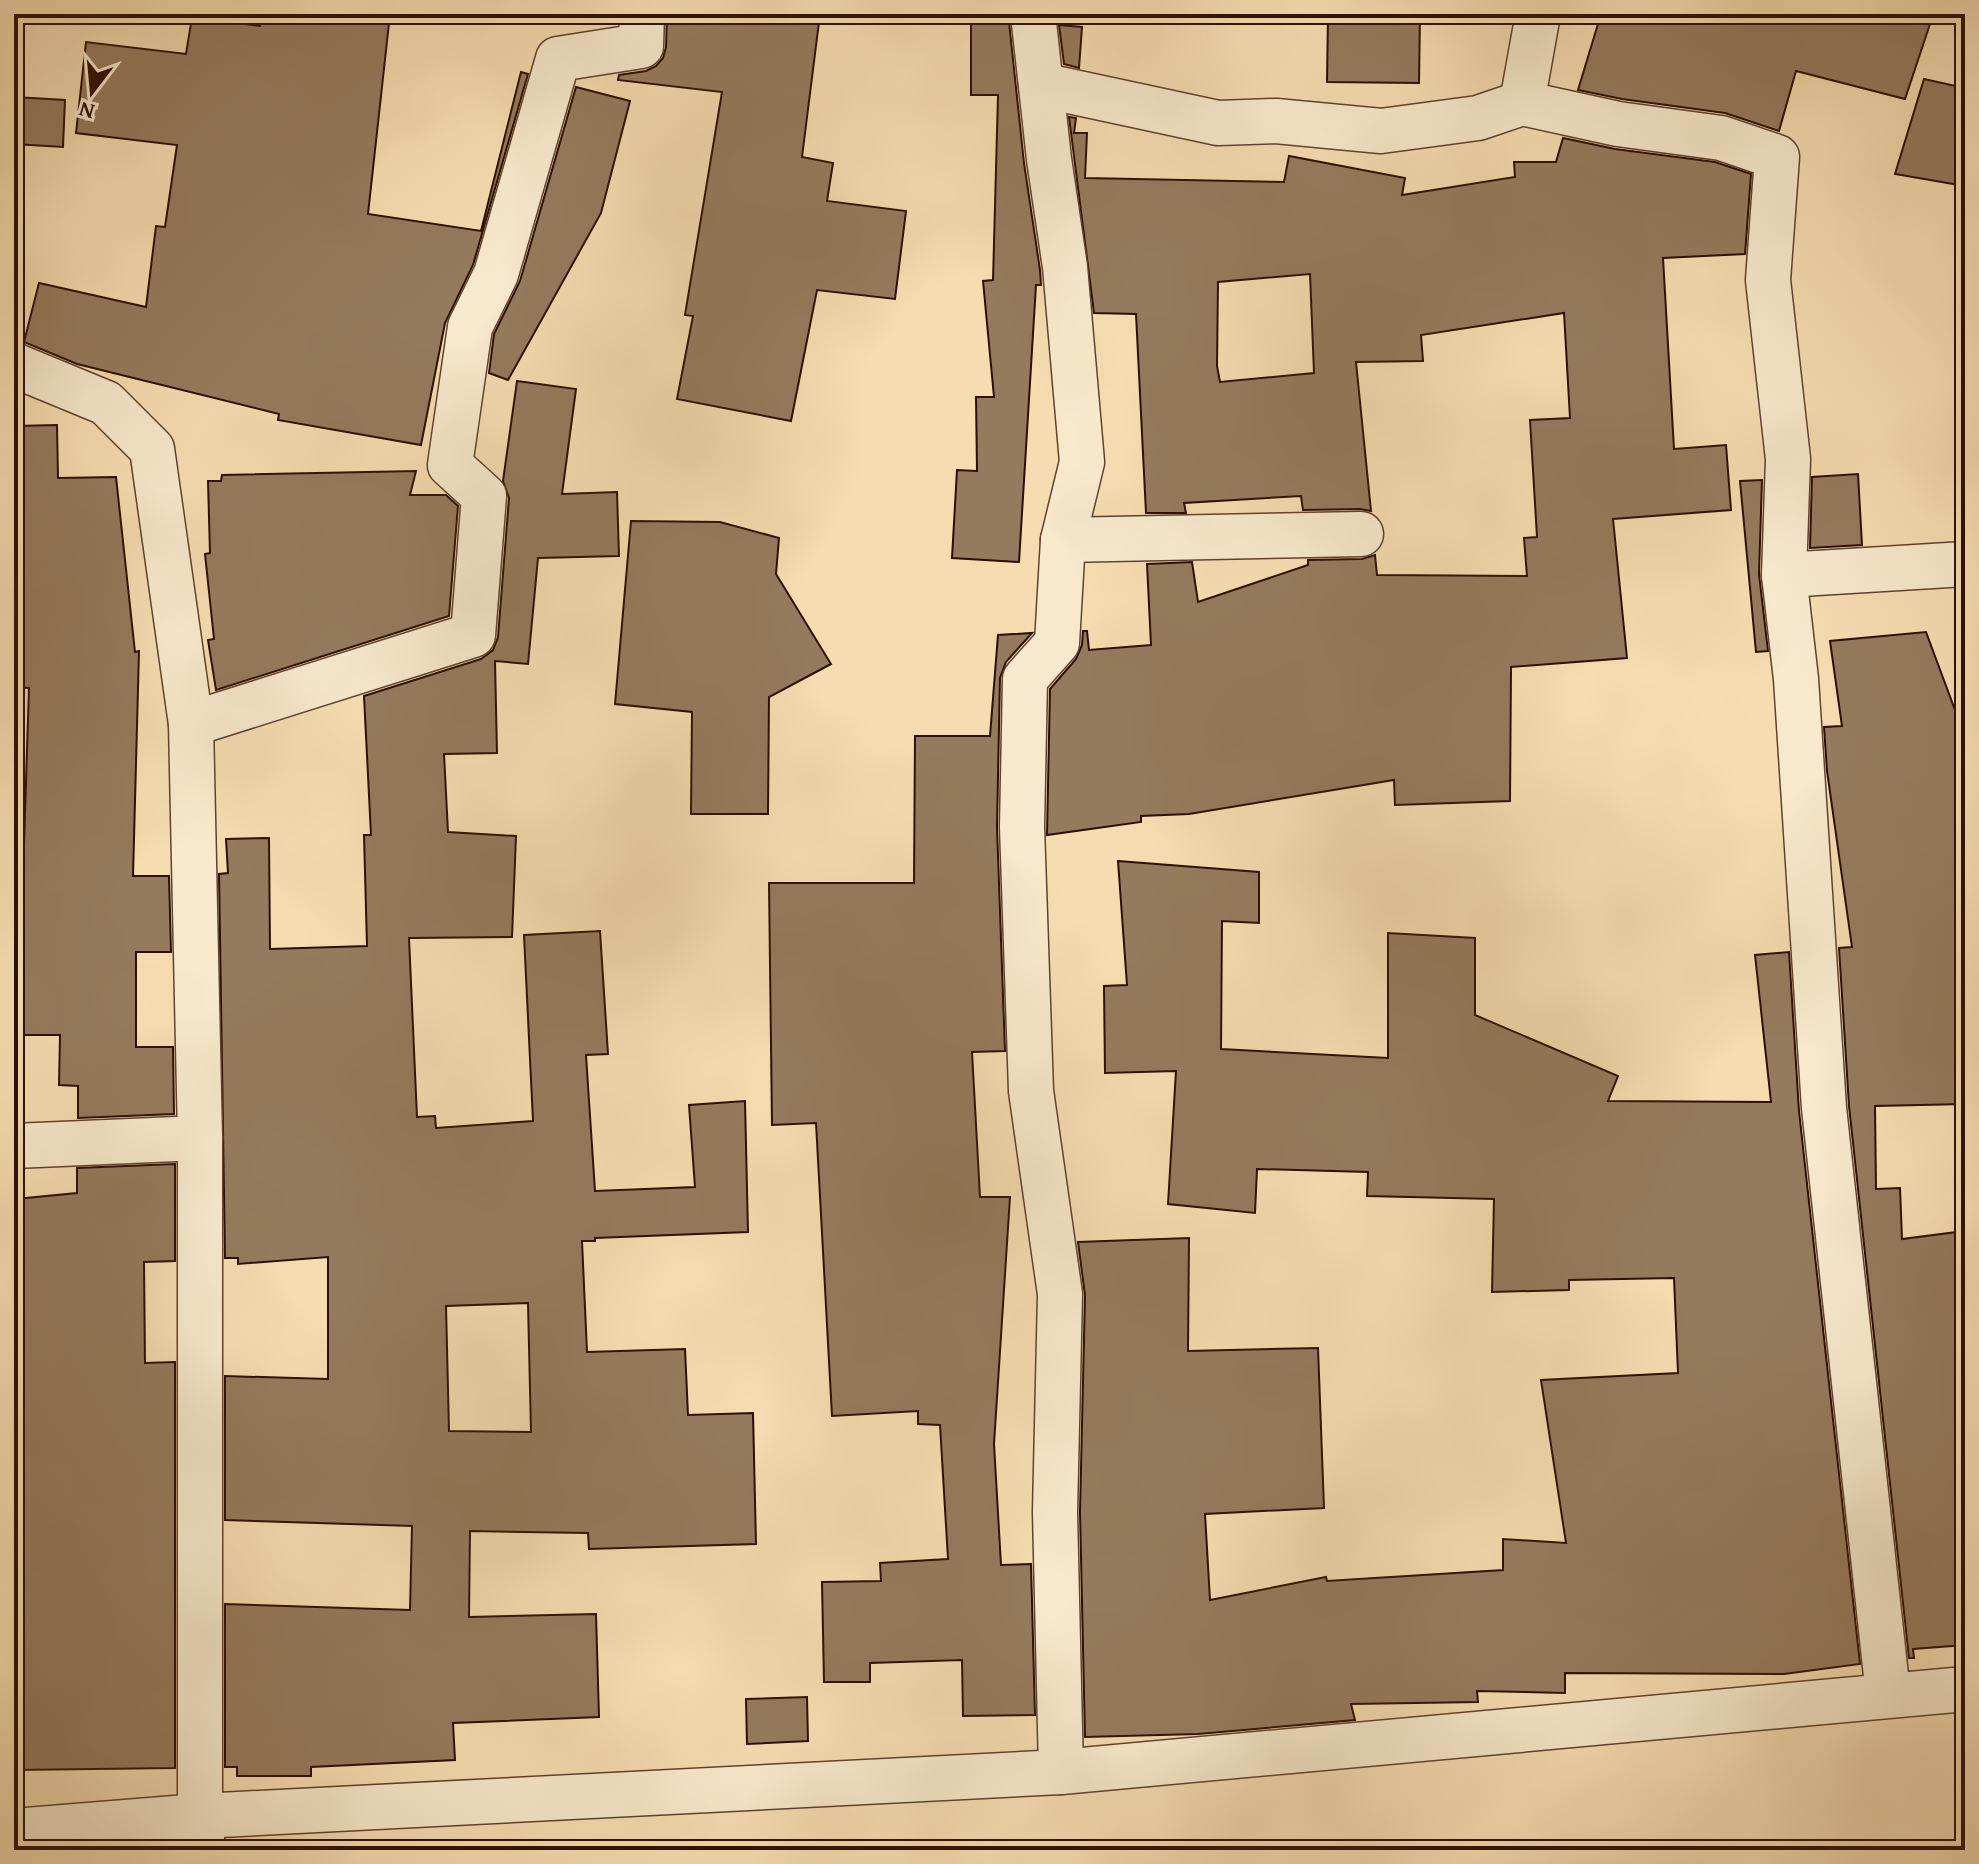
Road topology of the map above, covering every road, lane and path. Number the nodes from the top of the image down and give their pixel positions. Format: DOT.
graph roads {
  1 [pos="642,14"];
  2 [pos="1033,14"];
  3 [pos="1538,14"];
  4 [pos="1041,85"];
  5 [pos="1522,103"];
  6 [pos="14,365"];
  7 [pos="1361,534"];
  8 [pos="1063,540"];
  9 [pos="1965,564"];
  10 [pos="1784,575"];
  11 [pos="191,724"];
  12 [pos="200,1138"];
  13 [pos="14,1146"];
  14 [pos="1965,1689"];
  15 [pos="1888,1694"];
  16 [pos="1061,1772"];
  17 [pos="14,1831"];
  18 [pos="202,1833"];
  1 -- 11 [label="street"];
  2 -- 4 [label="street"];
  3 -- 5 [label="street"];
  4 -- 5 [label="street"];
  4 -- 8 [label="street"];
  5 -- 10 [label="street"];
  6 -- 11 [label="street"];
  7 -- 8 [label="street"];
  8 -- 16 [label="street"];
  9 -- 10 [label="street"];
  10 -- 15 [label="street"];
  11 -- 12 [label="street"];
  12 -- 13 [label="street"];
  12 -- 18 [label="street"];
  14 -- 15 [label="street"];
  15 -- 16 [label="street"];
  16 -- 18 [label="street"];
  17 -- 18 [label="street"];
}
